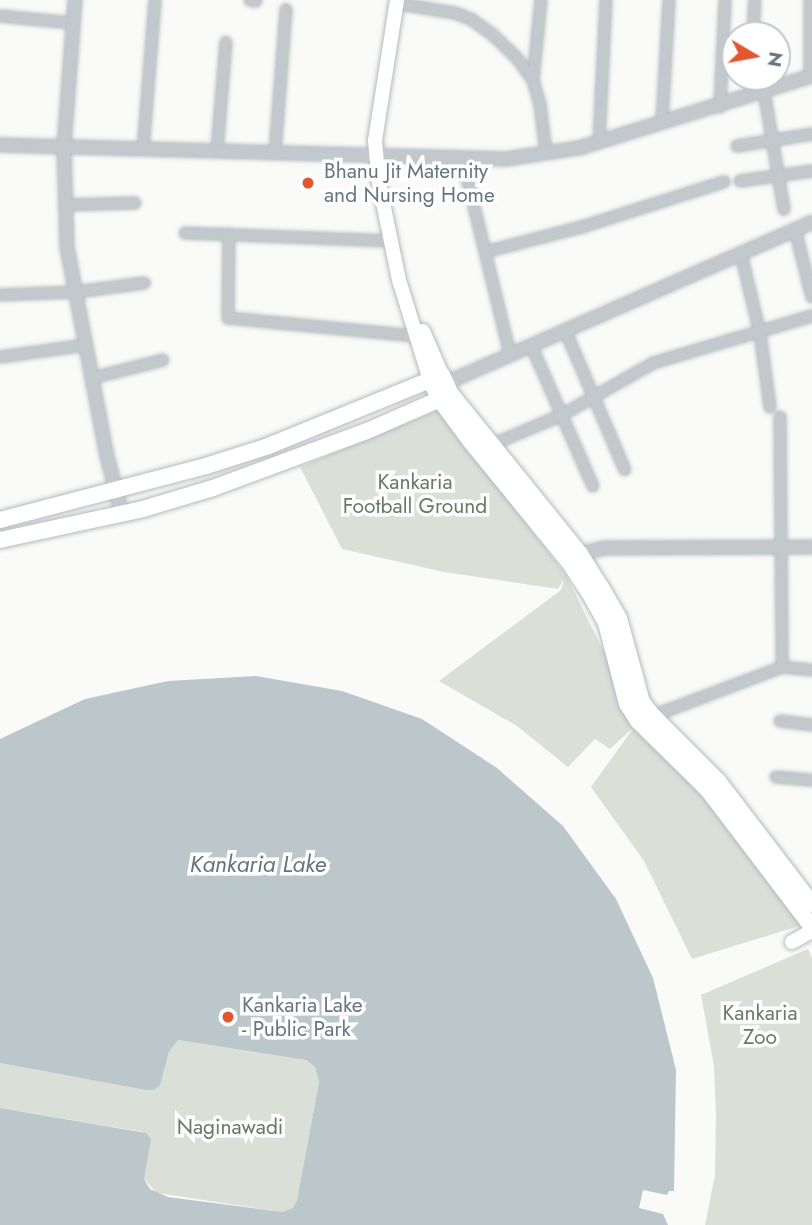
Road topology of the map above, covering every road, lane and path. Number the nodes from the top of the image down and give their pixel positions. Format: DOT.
graph roads {
  1 [pos="75,0"];
  2 [pos="155,0"];
  3 [pos="541,0"];
  4 [pos="606,0"];
  5 [pos="669,0"];
  6 [pos="725,0"];
  7 [pos="755,0"];
  8 [pos="810,0"];
  9 [pos="404,2"];
  10 [pos="286,9"];
  11 [pos="0,16"];
  12 [pos="754,21"];
  13 [pos="73,23"];
  14 [pos="226,42"];
  15 [pos="811,76"];
  16 [pos="533,80"];
  17 [pos="758,93"];
  18 [pos="720,107"];
  19 [pos="662,122"];
  20 [pos="812,134"];
  21 [pos="772,140"];
  22 [pos="599,142"];
  23 [pos="0,145"];
  24 [pos="737,146"];
  25 [pos="64,147"];
  26 [pos="143,150"];
  27 [pos="217,151"];
  28 [pos="275,153"];
  29 [pos="546,153"];
  30 [pos="381,155"];
  31 [pos="461,157"];
  32 [pos="812,170"];
  33 [pos="777,176"];
  34 [pos="740,181"];
  35 [pos="724,182"];
  36 [pos="135,203"];
  37 [pos="66,205"];
  38 [pos="784,209"];
  39 [pos="812,222"];
  40 [pos="795,229"];
  41 [pos="185,233"];
  42 [pos="229,234"];
  43 [pos="391,241"];
  44 [pos="485,252"];
  45 [pos="741,254"];
  46 [pos="144,283"];
  47 [pos="76,292"];
  48 [pos="0,295"];
  49 [pos="812,297"];
  50 [pos="812,316"];
  51 [pos="565,330"];
  52 [pos="760,332"];
  53 [pos="415,336"];
  54 [pos="86,345"];
  55 [pos="531,345"];
  56 [pos="510,354"];
  57 [pos="0,357"];
  58 [pos="163,360"];
  59 [pos="92,378"];
  60 [pos="442,386"];
  61 [pos="593,396"];
  62 [pos="770,407"];
  63 [pos="562,415"];
  64 [pos="780,417"];
  65 [pos="491,444"];
  66 [pos="625,470"];
  67 [pos="593,486"];
  68 [pos="115,491"];
  69 [pos="122,514"];
  70 [pos="0,520"];
  71 [pos="0,540"];
  72 [pos="812,547"];
  73 [pos="781,548"];
  74 [pos="575,558"];
  75 [pos="782,667"];
  76 [pos="812,670"];
  77 [pos="645,719"];
  78 [pos="780,721"];
  79 [pos="812,725"];
  80 [pos="776,778"];
  81 [pos="812,778"];
  82 [pos="812,904"];
  83 [pos="811,926"];
  84 [pos="792,942"];
  1 -- 13 [label="street"];
  2 -- 26 [label="street"];
  3 -- 16 [label="street"];
  4 -- 22 [label="street"];
  5 -- 19 [label="street"];
  6 -- 18 [label="street"];
  7 -- 12 [label="street"];
  8 -- 15 [label="street"];
  9 -- 16 [label="street"];
  9 -- 30 [label="main road"];
  10 -- 28 [label="street"];
  11 -- 13 [label="street"];
  13 -- 25 [label="street"];
  14 -- 27 [label="street"];
  15 -- 17 [label="street"];
  16 -- 29 [label="street"];
  17 -- 18 [label="street"];
  17 -- 21 [label="street"];
  18 -- 19 [label="street"];
  19 -- 22 [label="street"];
  20 -- 21 [label="street"];
  21 -- 24 [label="street"];
  21 -- 33 [label="street"];
  22 -- 29 [label="street"];
  23 -- 25 [label="street"];
  25 -- 26 [label="street"];
  25 -- 37 [label="street"];
  26 -- 27 [label="street"];
  27 -- 28 [label="street"];
  28 -- 30 [label="street"];
  29 -- 31 [label="street"];
  30 -- 31 [label="street"];
  30 -- 43 [label="main road"];
  30 -- 60 [label="main road"];
  31 -- 44 [label="street"];
  32 -- 33 [label="street"];
  33 -- 34 [label="street"];
  33 -- 38 [label="street"];
  35 -- 44 [label="street"];
  36 -- 37 [label="street"];
  37 -- 47 [label="street"];
  39 -- 40 [label="street"];
  40 -- 45 [label="street"];
  40 -- 49 [label="street"];
  41 -- 42 [label="street"];
  42 -- 43 [label="street"];
  42 -- 53 [label="street"];
  43 -- 53 [label="main road"];
  44 -- 56 [label="street"];
  45 -- 51 [label="street"];
  45 -- 52 [label="street"];
  46 -- 47 [label="street"];
  47 -- 48 [label="street"];
  47 -- 54 [label="street"];
  50 -- 52 [label="street"];
  51 -- 55 [label="street"];
  51 -- 61 [label="street"];
  52 -- 61 [label="street"];
  52 -- 62 [label="street"];
  53 -- 60 [label="main road"];
  54 -- 57 [label="street"];
  54 -- 59 [label="street"];
  55 -- 56 [label="street"];
  55 -- 63 [label="street"];
  56 -- 60 [label="street"];
  58 -- 59 [label="street"];
  59 -- 68 [label="street"];
  60 -- 65 [label="main road"];
  60 -- 68 [label="main road"];
  60 -- 69 [label="main road"];
  60 -- 74 [label="main road"];
  61 -- 63 [label="street"];
  61 -- 66 [label="street"];
  63 -- 65 [label="street"];
  63 -- 67 [label="street"];
  64 -- 73 [label="street"];
  65 -- 74 [label="main road"];
  68 -- 69 [label="street"];
  68 -- 70 [label="main road"];
  69 -- 71 [label="main road"];
  72 -- 73 [label="street"];
  73 -- 74 [label="street"];
  73 -- 75 [label="street"];
  74 -- 77 [label="main road"];
  75 -- 76 [label="street"];
  75 -- 77 [label="street"];
  77 -- 82 [label="main road"];
  77 -- 83 [label="main road"];
  78 -- 79 [label="street"];
  80 -- 81 [label="street"];
  83 -- 84 [label="main road"];
}
